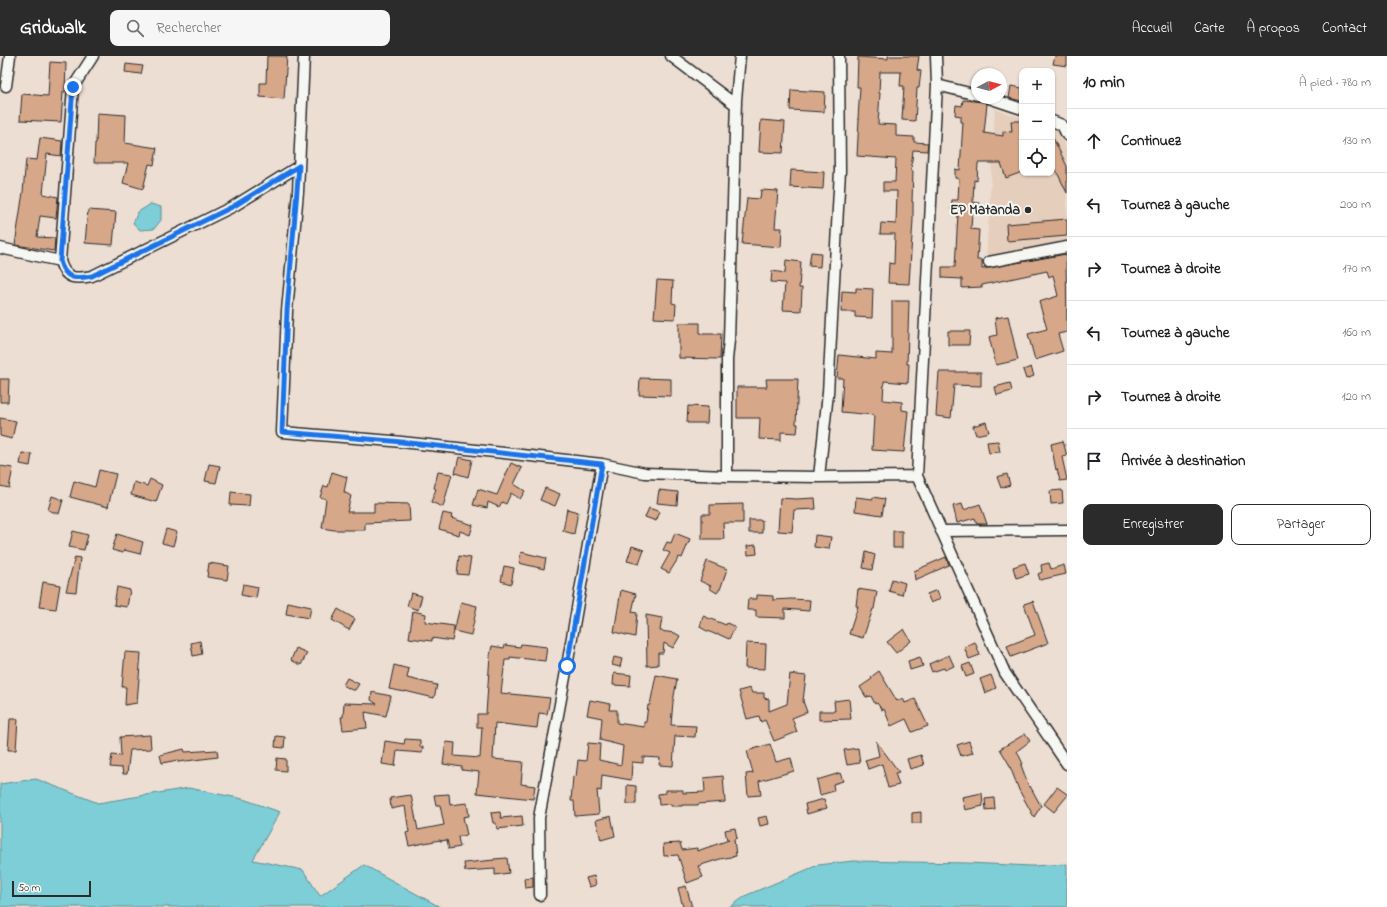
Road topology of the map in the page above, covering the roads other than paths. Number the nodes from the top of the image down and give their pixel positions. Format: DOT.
graph roads {
  1 [pos="10,56"];
  2 [pos="93,56"];
  3 [pos="304,56"];
  4 [pos="671,56"];
  5 [pos="740,56"];
  6 [pos="839,56"];
  7 [pos="936,56"];
  8 [pos="937,85"];
  9 [pos="6,86"];
  10 [pos="971,94"];
  11 [pos="1007,104"];
  12 [pos="736,105"];
  13 [pos="1019,108"];
  14 [pos="1055,122"];
  15 [pos="1067,135"];
  16 [pos="299,166"];
  17 [pos="1067,247"];
  18 [pos="0,248"];
  19 [pos="60,261"];
  20 [pos="989,262"];
  21 [pos="602,464"];
  22 [pos="727,476"];
  23 [pos="917,476"];
  24 [pos="819,477"];
  25 [pos="1067,530"];
  26 [pos="941,531"];
  27 [pos="1067,764"];
  28 [pos="540,895"];
  1 -- 9 [label="street"];
  2 -- 19 [label="street"];
  3 -- 16 [label="street"];
  4 -- 12 [label="street"];
  5 -- 12 [label="street"];
  6 -- 24 [label="street"];
  7 -- 8 [label="street"];
  8 -- 10 [label="street"];
  8 -- 23 [label="street"];
  11 -- 13 [label="street"];
  12 -- 22 [label="street"];
  14 -- 15 [label="street"];
  16 -- 19 [label="street"];
  16 -- 21 [label="street"];
  17 -- 20 [label="street"];
  18 -- 19 [label="street"];
  21 -- 22 [label="street"];
  21 -- 28 [label="street"];
  22 -- 24 [label="street"];
  23 -- 24 [label="street"];
  23 -- 26 [label="street"];
  25 -- 26 [label="street"];
  26 -- 27 [label="street"];
}
